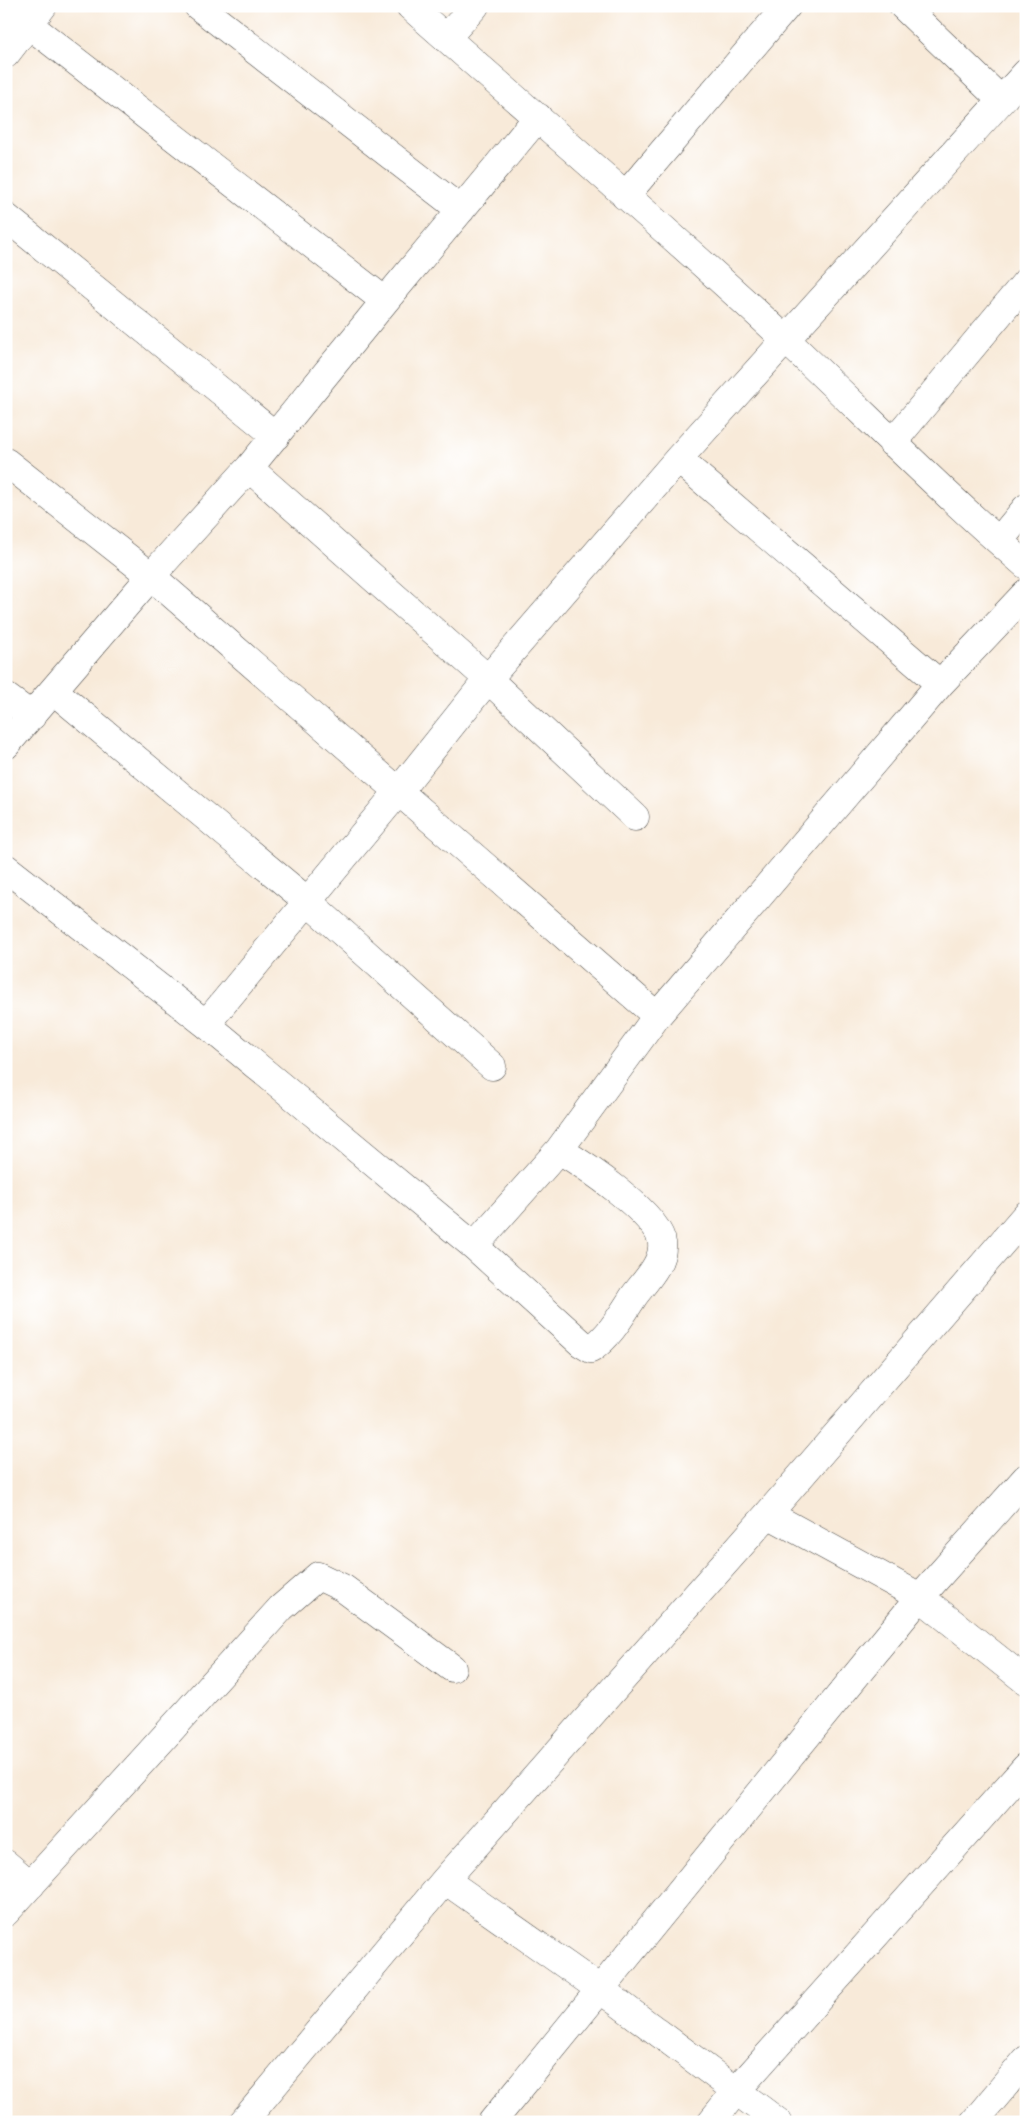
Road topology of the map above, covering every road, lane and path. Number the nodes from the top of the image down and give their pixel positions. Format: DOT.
graph roads {
  1 [pos="198,6"];
  2 [pos="410,6"];
  3 [pos="475,6"];
  4 [pos="787,6"];
  5 [pos="903,6"];
  6 [pos="6,7"];
  7 [pos="36,16"];
  8 [pos="446,38"];
  9 [pos="6,54"];
  10 [pos="1026,73"];
  11 [pos="1001,100"];
  12 [pos="538,117"];
  13 [pos="625,196"];
  14 [pos="461,210"];
  15 [pos="6,217"];
  16 [pos="1026,282"];
  17 [pos="385,301"];
  18 [pos="785,339"];
  19 [pos="276,436"];
  20 [pos="892,443"];
  21 [pos="678,458"];
  22 [pos="6,462"];
  23 [pos="249,468"];
  24 [pos="1026,508"];
  25 [pos="999,542"];
  26 [pos="1026,565"];
  27 [pos="152,576"];
  28 [pos="1026,593"];
  29 [pos="488,679"];
  30 [pos="940,684"];
  31 [pos="54,691"];
  32 [pos="6,696"];
  33 [pos="32,716"];
  34 [pos="6,745"];
  35 [pos="398,792"];
  36 [pos="635,817"];
  37 [pos="6,868"];
  38 [pos="306,900"];
  39 [pos="657,1016"];
  40 [pos="206,1024"];
  41 [pos="492,1066"];
  42 [pos="559,1150"];
  43 [pos="1026,1214"];
  44 [pos="474,1246"];
  45 [pos="1026,1478"];
  46 [pos="768,1514"];
  47 [pos="920,1597"];
  48 [pos="452,1668"];
  49 [pos="1026,1681"];
  50 [pos="1026,1767"];
  51 [pos="6,1864"];
  52 [pos="445,1880"];
  53 [pos="31,1885"];
  54 [pos="6,1912"];
  55 [pos="600,1989"];
  56 [pos="1026,2060"];
  57 [pos="736,2091"];
  58 [pos="243,2122"];
  59 [pos="492,2122"];
  60 [pos="712,2122"];
  61 [pos="778,2122"];
  62 [pos="974,2122"];
  1 -- 14 [label="street"];
  2 -- 8 [label="street"];
  3 -- 8 [label="street"];
  4 -- 13 [label="street"];
  5 -- 11 [label="street"];
  6 -- 7 [label="street"];
  7 -- 9 [label="street"];
  7 -- 17 [label="street"];
  8 -- 12 [label="street"];
  10 -- 11 [label="street"];
  11 -- 18 [label="street"];
  12 -- 13 [label="street"];
  12 -- 14 [label="street"];
  13 -- 18 [label="street"];
  14 -- 17 [label="street"];
  15 -- 19 [label="street"];
  16 -- 20 [label="street"];
  17 -- 19 [label="street"];
  18 -- 20 [label="street"];
  18 -- 21 [label="street"];
  19 -- 23 [label="street"];
  20 -- 25 [label="street"];
  21 -- 29 [label="street"];
  21 -- 30 [label="street"];
  22 -- 27 [label="street"];
  23 -- 27 [label="street"];
  23 -- 29 [label="street"];
  24 -- 25 [label="street"];
  25 -- 26 [label="street"];
  27 -- 31 [label="street"];
  27 -- 35 [label="street"];
  28 -- 30 [label="street"];
  29 -- 35 [label="street"];
  29 -- 36 [label="street"];
  30 -- 39 [label="street"];
  31 -- 33 [label="street"];
  31 -- 38 [label="street"];
  32 -- 33 [label="street"];
  33 -- 34 [label="street"];
  35 -- 38 [label="street"];
  35 -- 39 [label="street"];
  37 -- 40 [label="street"];
  38 -- 40 [label="street"];
  38 -- 41 [label="street"];
  39 -- 42 [label="street"];
  40 -- 44 [label="street"];
  42 -- 44 [label="street"];
  42 -- 44 [label="street"];
  43 -- 46 [label="street"];
  45 -- 47 [label="street"];
  46 -- 47 [label="street"];
  46 -- 52 [label="street"];
  47 -- 49 [label="street"];
  47 -- 55 [label="street"];
  48 -- 53 [label="street"];
  50 -- 57 [label="street"];
  51 -- 53 [label="street"];
  52 -- 55 [label="street"];
  52 -- 58 [label="street"];
  53 -- 54 [label="street"];
  55 -- 57 [label="street"];
  55 -- 59 [label="street"];
  56 -- 62 [label="street"];
  57 -- 60 [label="street"];
  57 -- 61 [label="street"];
}
